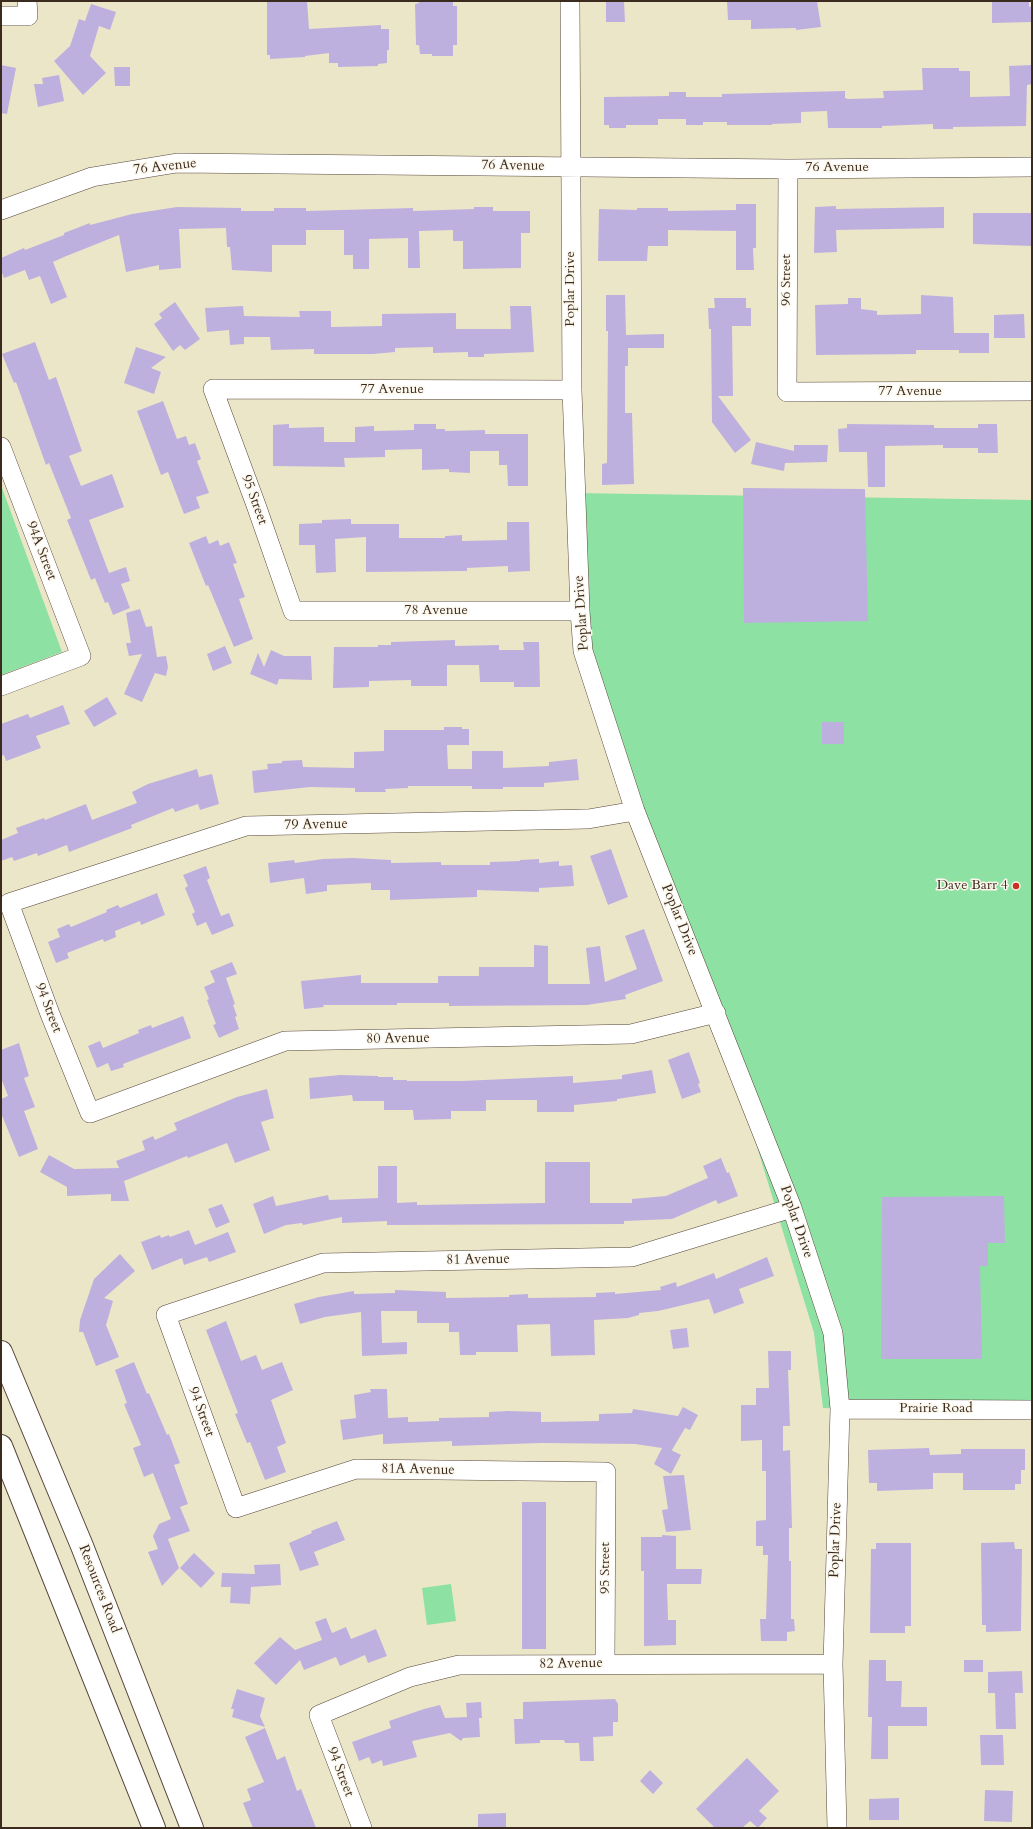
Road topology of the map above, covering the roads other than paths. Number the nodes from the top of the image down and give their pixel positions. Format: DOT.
graph roads {
  1 [pos="570,1"];
  2 [pos="27,9"];
  3 [pos="1,16"];
  4 [pos="571,167"];
  5 [pos="1032,167"];
  6 [pos="788,168"];
  7 [pos="1,210"];
  8 [pos="213,389"];
  9 [pos="572,390"];
  10 [pos="1032,391"];
  11 [pos="787,392"];
  12 [pos="2,452"];
  13 [pos="293,611"];
  14 [pos="580,611"];
  15 [pos="1,686"];
  16 [pos="635,811"];
  17 [pos="9,903"];
  18 [pos="716,1013"];
  19 [pos="90,1113"];
  20 [pos="792,1208"];
  21 [pos="166,1315"];
  22 [pos="1,1352"];
  23 [pos="840,1409"];
  24 [pos="1032,1410"];
  25 [pos="1,1446"];
  26 [pos="606,1472"];
  27 [pos="236,1508"];
  28 [pos="605,1664"];
  29 [pos="833,1664"];
  30 [pos="318,1715"];
  31 [pos="154,1828"];
  32 [pos="192,1828"];
  33 [pos="362,1828"];
  34 [pos="836,1828"];
  1 -- 4 [label="street, Poplar Drive"];
  2 -- 3 [label="street"];
  4 -- 6 [label="street, 76 Avenue"];
  4 -- 7 [label="street, 76 Avenue"];
  4 -- 9 [label="street, Poplar Drive"];
  5 -- 6 [label="street, 76 Avenue"];
  6 -- 11 [label="street, 96 Street"];
  8 -- 9 [label="street, 77 Avenue"];
  8 -- 13 [label="street, 95 Street"];
  9 -- 14 [label="street, Poplar Drive"];
  10 -- 11 [label="street, 77 Avenue"];
  12 -- 15 [label="street, 94A Street"];
  13 -- 14 [label="street, 78 Avenue"];
  14 -- 16 [label="street, Poplar Drive"];
  16 -- 17 [label="street, 79 Avenue"];
  16 -- 18 [label="street, Poplar Drive"];
  17 -- 19 [label="street, 94 Street"];
  18 -- 19 [label="street, 80 Avenue"];
  18 -- 20 [label="street, Poplar Drive"];
  20 -- 21 [label="street, 81 Avenue"];
  20 -- 23 [label="street, Poplar Drive"];
  21 -- 27 [label="street, 94 Street"];
  22 -- 32 [label="main road, Resources Road"];
  23 -- 24 [label="street, Prairie Road"];
  23 -- 29 [label="street, Poplar Drive"];
  25 -- 31 [label="main road"];
  26 -- 27 [label="street, 81A Avenue"];
  26 -- 28 [label="street, 95 Street"];
  28 -- 29 [label="street, 82 Avenue"];
  28 -- 30 [label="street, 82 Avenue"];
  29 -- 34 [label="street, Poplar Drive"];
  30 -- 33 [label="street, 94 Street"];
}
